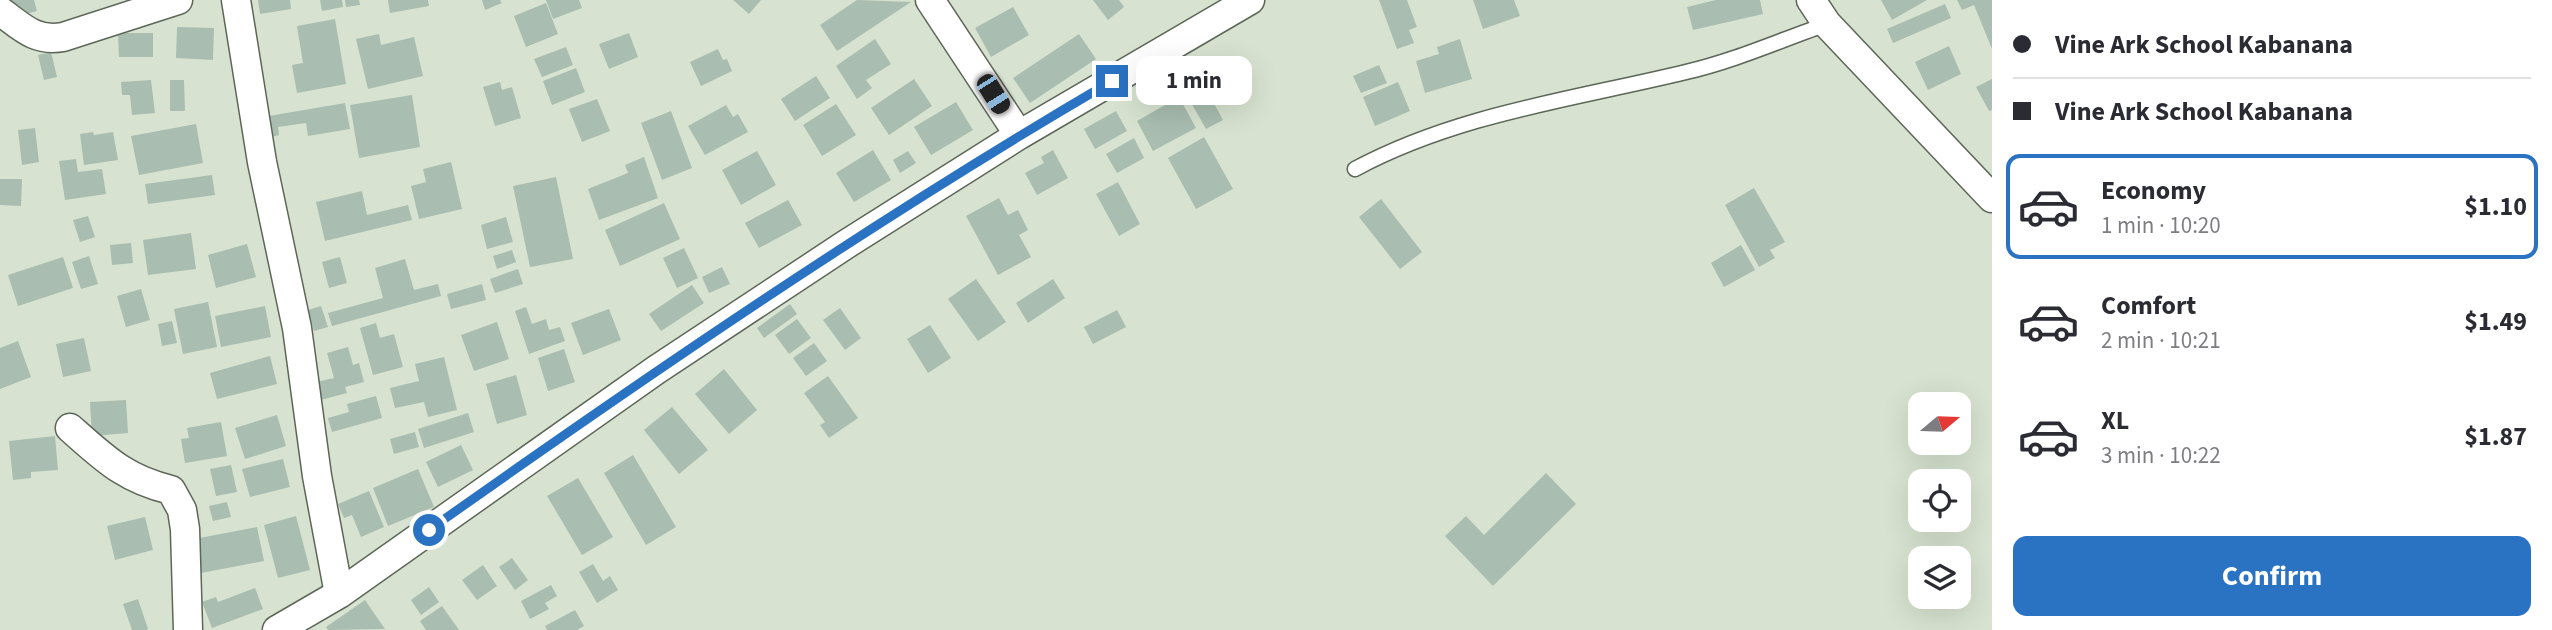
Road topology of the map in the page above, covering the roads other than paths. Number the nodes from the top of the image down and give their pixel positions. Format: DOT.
graph roads {
  1 [pos="178,0"];
  2 [pos="236,0"];
  3 [pos="930,0"];
  4 [pos="1251,0"];
  5 [pos="1811,0"];
  6 [pos="0,11"];
  7 [pos="1827,24"];
  8 [pos="1019,135"];
  9 [pos="1355,169"];
  10 [pos="1990,194"];
  11 [pos="70,429"];
  12 [pos="339,594"];
  13 [pos="188,630"];
  14 [pos="277,630"];
  1 -- 6 [label="street"];
  2 -- 12 [label="street"];
  3 -- 8 [label="street"];
  4 -- 8 [label="street"];
  5 -- 7 [label="street"];
  7 -- 9 [label="lane"];
  7 -- 10 [label="street"];
  8 -- 12 [label="street"];
  11 -- 13 [label="street"];
  12 -- 14 [label="street"];
}
